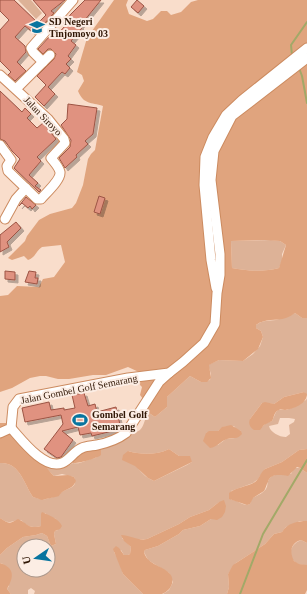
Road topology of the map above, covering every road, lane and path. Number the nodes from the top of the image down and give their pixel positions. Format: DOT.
graph roads {
  1 [pos="73,0"];
  2 [pos="307,48"];
  3 [pos="50,55"];
  4 [pos="299,61"];
  5 [pos="43,62"];
  6 [pos="2,80"];
  7 [pos="16,89"];
  8 [pos="0,145"];
  9 [pos="26,188"];
  10 [pos="6,219"];
  11 [pos="169,373"];
  12 [pos="11,428"];
  13 [pos="0,433"];
  1 -- 5 [label="street"];
  2 -- 4 [label="street"];
  3 -- 5 [label="street, Jalan Siroyo"];
  4 -- 11 [label="street"];
  5 -- 7 [label="street, Jalan Siroyo"];
  6 -- 7 [label="street, Jalan Siroyo"];
  7 -- 9 [label="street, Jalan Siroyo"];
  8 -- 9 [label="street"];
  9 -- 10 [label="street"];
  11 -- 12 [label="street, Jalan Gombel Golf Semarang"];
  11 -- 12 [label="street"];
  12 -- 13 [label="street"];
}
